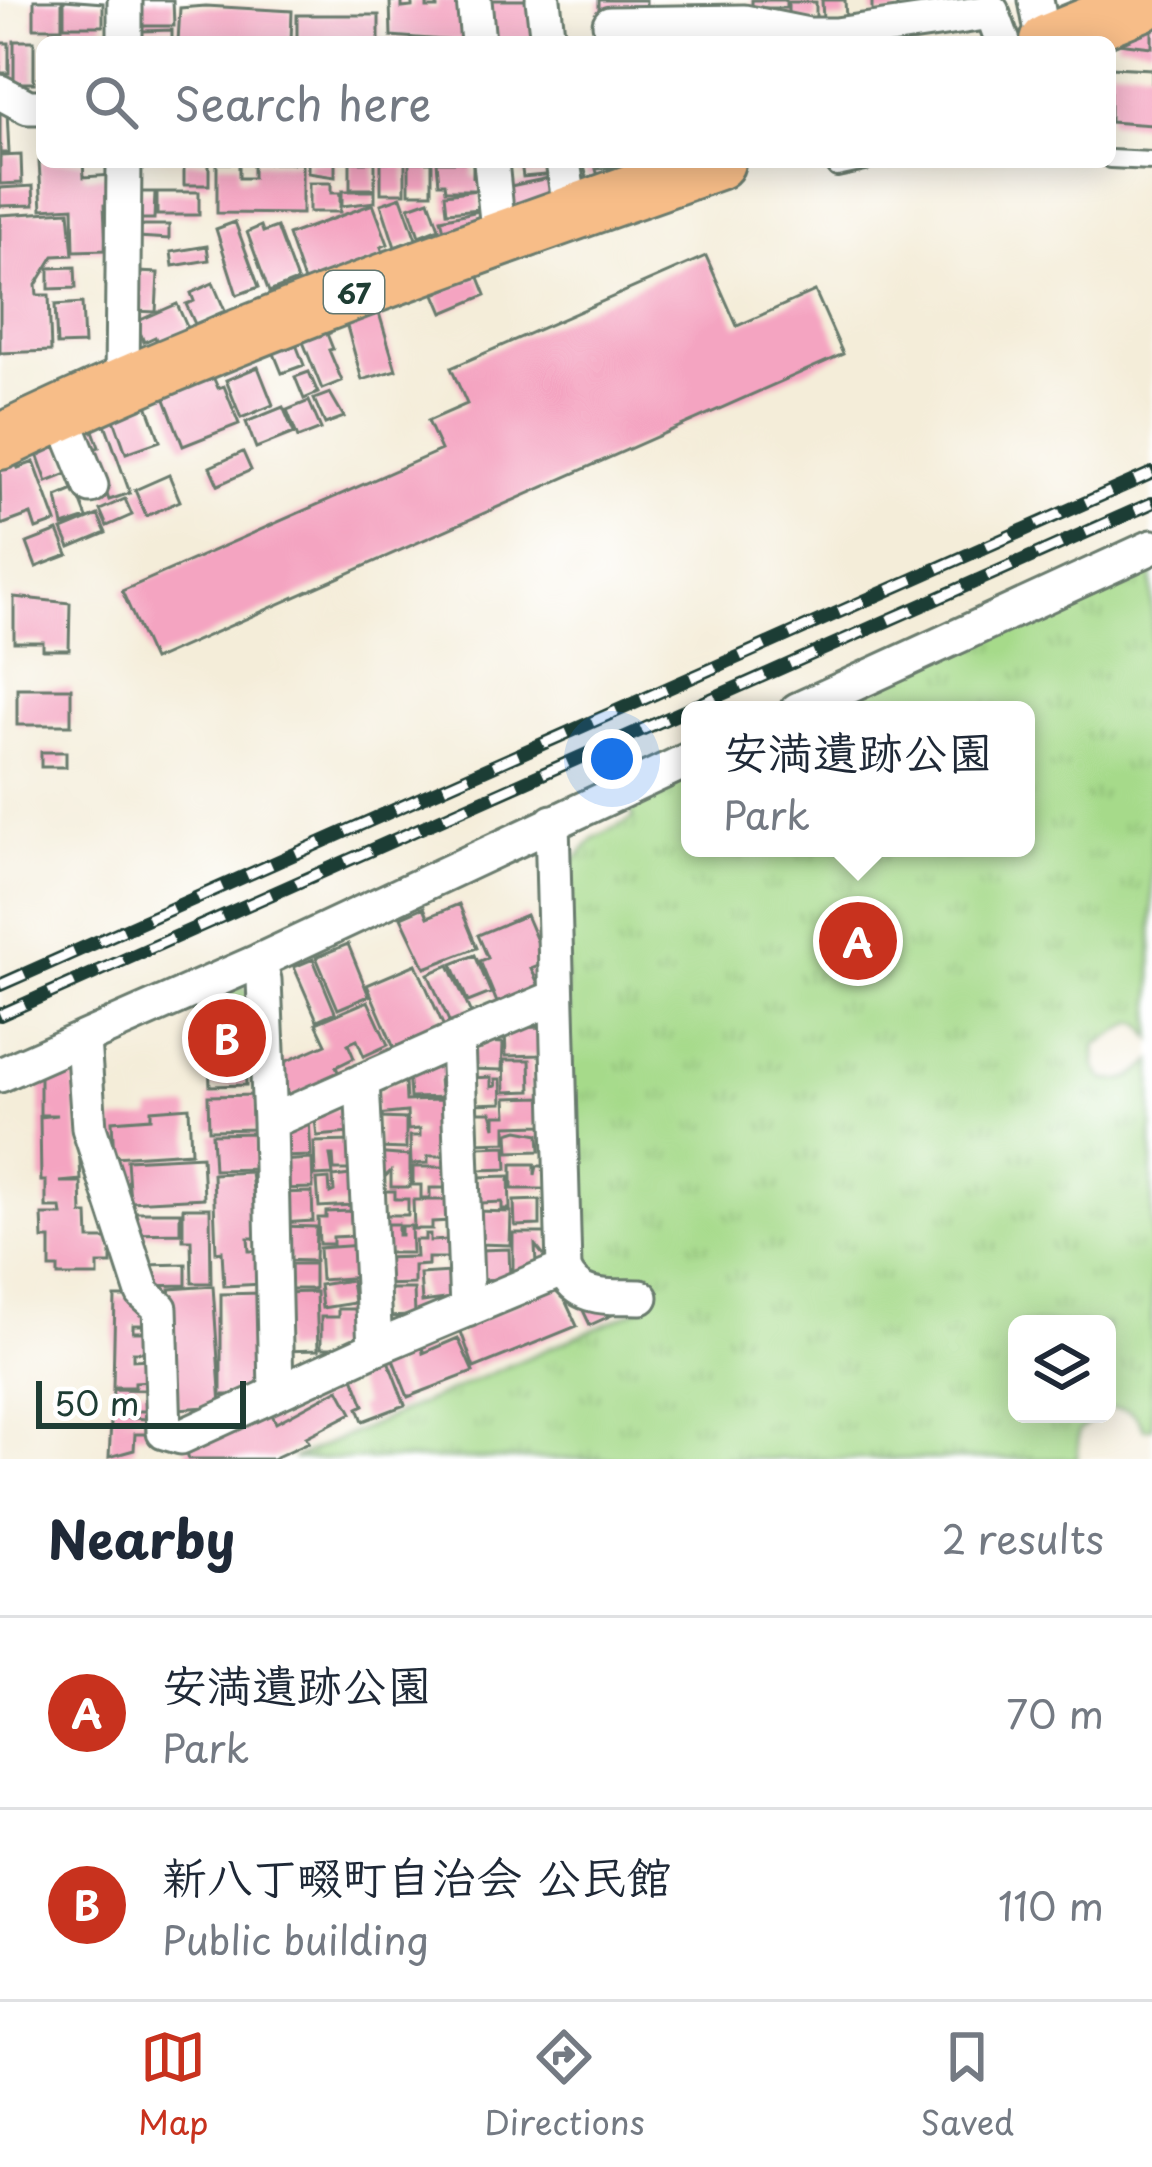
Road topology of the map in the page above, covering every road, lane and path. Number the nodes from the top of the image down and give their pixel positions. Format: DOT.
graph roads {
  1 [pos="125,0"];
  2 [pos="474,0"];
  3 [pos="543,0"];
  4 [pos="1036,0"];
  5 [pos="1150,0"];
  6 [pos="865,15"];
  7 [pos="610,24"];
  8 [pos="125,36"];
  9 [pos="477,36"];
  10 [pos="547,36"];
  11 [pos="1001,36"];
  12 [pos="1045,36"];
  13 [pos="1061,36"];
  14 [pos="0,92"];
  15 [pos="36,107"];
  16 [pos="1116,159"];
  17 [pos="1152,160"];
  18 [pos="124,168"];
  19 [pos="492,168"];
  20 [pos="682,168"];
  21 [pos="567,188"];
  22 [pos="499,240"];
  23 [pos="122,383"];
  24 [pos="62,412"];
  25 [pos="0,442"];
  26 [pos="91,486"];
  27 [pos="1152,547"];
  28 [pos="817,701"];
  29 [pos="681,763"];
  30 [pos="552,822"];
  31 [pos="259,961"];
  32 [pos="556,997"];
  33 [pos="83,1039"];
  34 [pos="457,1039"];
  35 [pos="0,1075"];
  36 [pos="362,1081"];
  37 [pos="270,1122"];
  38 [pos="564,1269"];
  39 [pos="641,1298"];
  40 [pos="467,1310"];
  41 [pos="375,1348"];
  42 [pos="276,1391"];
  1 -- 8 [label="street"];
  2 -- 9 [label="street"];
  3 -- 10 [label="street"];
  4 -- 12 [label="street"];
  5 -- 13 [label="main road"];
  6 -- 7 [label="street"];
  6 -- 11 [label="street"];
  14 -- 15 [label="street"];
  16 -- 17 [label="lane"];
  18 -- 23 [label="street"];
  19 -- 22 [label="street"];
  20 -- 21 [label="main road, 67"];
  21 -- 22 [label="main road, 67"];
  22 -- 23 [label="main road, 67"];
  23 -- 24 [label="main road, 67"];
  24 -- 25 [label="main road, 67"];
  24 -- 26 [label="street"];
  27 -- 28 [label="street"];
  29 -- 30 [label="street"];
  30 -- 31 [label="street"];
  30 -- 32 [label="street"];
  31 -- 33 [label="street"];
  31 -- 37 [label="street"];
  32 -- 34 [label="street"];
  32 -- 38 [label="street"];
  33 -- 35 [label="street"];
  33 -- 42 [label="street"];
  34 -- 36 [label="street"];
  34 -- 40 [label="street"];
  36 -- 37 [label="street"];
  36 -- 41 [label="street"];
  37 -- 42 [label="street"];
  38 -- 39 [label="street"];
  38 -- 40 [label="street"];
  40 -- 41 [label="street"];
  41 -- 42 [label="street"];
}
